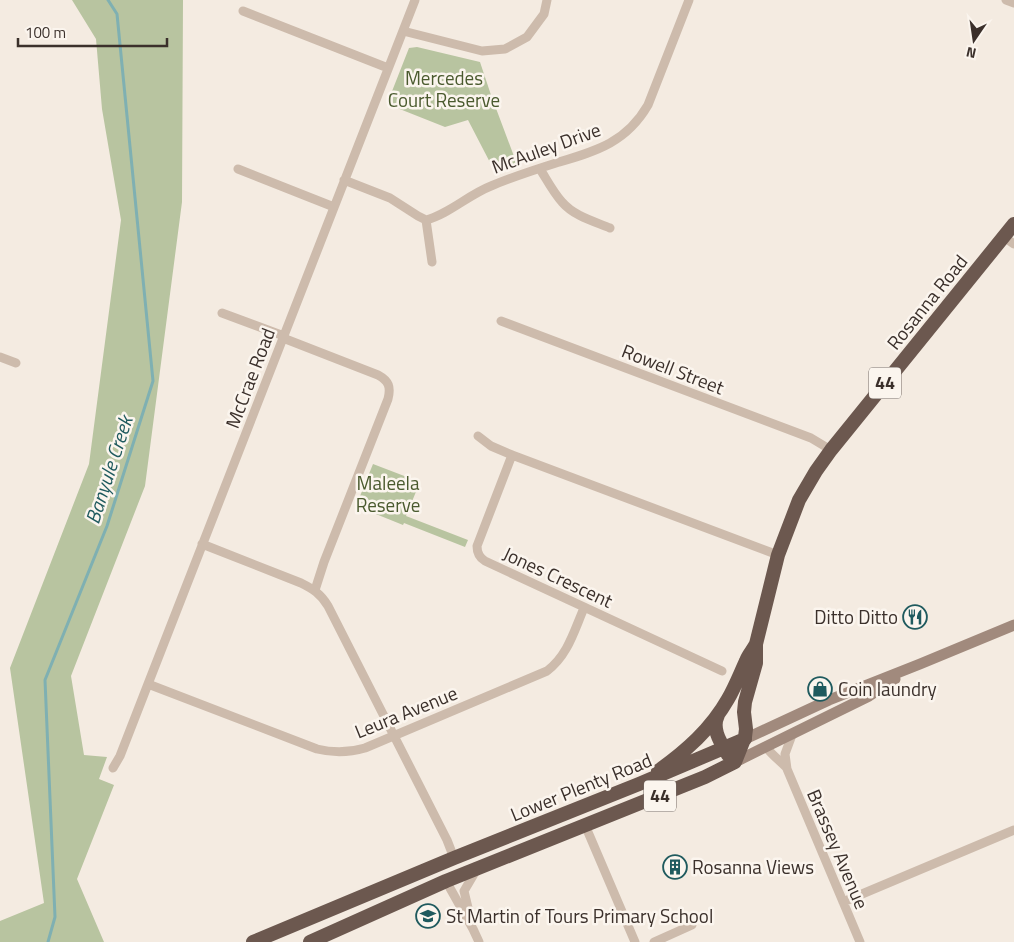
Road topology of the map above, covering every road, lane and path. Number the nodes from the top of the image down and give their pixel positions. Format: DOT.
graph roads {
  1 [pos="415,0"];
  2 [pos="547,0"];
  3 [pos="689,0"];
  4 [pos="1006,0"];
  5 [pos="1014,3"];
  6 [pos="243,11"];
  7 [pos="403,31"];
  8 [pos="388,68"];
  9 [pos="238,169"];
  10 [pos="540,169"];
  11 [pos="344,180"];
  12 [pos="334,207"];
  13 [pos="426,220"];
  14 [pos="1014,224"];
  15 [pos="610,228"];
  16 [pos="1009,240"];
  17 [pos="432,262"];
  18 [pos="222,313"];
  19 [pos="502,321"];
  20 [pos="283,337"];
  21 [pos="0,356"];
  22 [pos="16,363"];
  23 [pos="478,436"];
  24 [pos="831,450"];
  25 [pos="512,455"];
  26 [pos="202,544"];
  27 [pos="778,555"];
  28 [pos="315,590"];
  29 [pos="584,608"];
  30 [pos="1014,625"];
  31 [pos="756,644"];
  32 [pos="920,664"];
  33 [pos="722,671"];
  34 [pos="148,684"];
  35 [pos="718,715"];
  36 [pos="394,735"];
  37 [pos="792,735"];
  38 [pos="745,739"];
  39 [pos="766,747"];
  40 [pos="724,748"];
  41 [pos="734,762"];
  42 [pos="685,765"];
  43 [pos="113,768"];
  44 [pos="787,770"];
  45 [pos="705,777"];
  46 [pos="639,784"];
  47 [pos="584,825"];
  48 [pos="1014,830"];
  49 [pos="454,858"];
  50 [pos="478,868"];
  51 [pos="446,880"];
  52 [pos="843,902"];
  53 [pos="692,925"];
  54 [pos="473,929"];
  55 [pos="253,942"];
  56 [pos="310,942"];
  57 [pos="479,942"];
  58 [pos="635,942"];
  59 [pos="654,942"];
  60 [pos="860,942"];
  1 -- 7 [label="street, McCrae Road"];
  2 -- 7 [label="street"];
  3 -- 10 [label="street, McAuley Drive"];
  4 -- 5 [label="street"];
  6 -- 8 [label="street"];
  7 -- 8 [label="street, McCrae Road"];
  8 -- 11 [label="street, McCrae Road"];
  9 -- 12 [label="street"];
  10 -- 13 [label="street, McAuley Drive"];
  10 -- 15 [label="street"];
  11 -- 12 [label="street, McCrae Road"];
  11 -- 13 [label="street"];
  12 -- 20 [label="street, McCrae Road"];
  13 -- 17 [label="street"];
  14 -- 16 [label="highway, Rosanna Road / 44"];
  16 -- 24 [label="highway, Rosanna Road / 44"];
  18 -- 20 [label="street"];
  19 -- 24 [label="street, Rowell Street"];
  20 -- 26 [label="street, McCrae Road"];
  20 -- 28 [label="street"];
  21 -- 22 [label="street"];
  23 -- 25 [label="street"];
  24 -- 27 [label="highway, Rosanna Road / 44"];
  25 -- 27 [label="street"];
  25 -- 29 [label="street, Jones Crescent"];
  26 -- 28 [label="street"];
  26 -- 34 [label="street, McCrae Road"];
  27 -- 31 [label="highway, Rosanna Road / 44"];
  28 -- 36 [label="street"];
  29 -- 33 [label="street, Jones Crescent"];
  29 -- 36 [label="street, Leura Avenue"];
  30 -- 32 [label="main road, Lower Plenty Road"];
  31 -- 35 [label="highway, Rosanna Road / 44"];
  31 -- 38 [label="highway, Rosanna Road / 44"];
  32 -- 37 [label="main road, Lower Plenty Road"];
  32 -- 38 [label="main road, Lower Plenty Road"];
  34 -- 36 [label="street, Leura Avenue"];
  34 -- 43 [label="street, McCrae Road"];
  35 -- 40 [label="highway"];
  35 -- 46 [label="highway, Rosanna Road / 44"];
  36 -- 49 [label="street"];
  37 -- 39 [label="main road, Lower Plenty Road"];
  37 -- 44 [label="street, Brassey Avenue"];
  38 -- 40 [label="highway, Lower Plenty Road"];
  38 -- 41 [label="highway, Rosanna Road / 44"];
  39 -- 41 [label="main road, Lower Plenty Road"];
  39 -- 44 [label="street, Brassey Avenue"];
  40 -- 41 [label="highway"];
  40 -- 42 [label="highway, Lower Plenty Road"];
  41 -- 45 [label="highway, Lower Plenty Road / 44"];
  42 -- 45 [label="highway"];
  42 -- 46 [label="highway, Lower Plenty Road"];
  44 -- 52 [label="street, Brassey Avenue"];
  45 -- 47 [label="highway, Lower Plenty Road / 44"];
  46 -- 49 [label="highway, Lower Plenty Road / 44"];
  47 -- 50 [label="highway, Lower Plenty Road / 44"];
  47 -- 58 [label="street"];
  48 -- 52 [label="street"];
  49 -- 55 [label="highway, Lower Plenty Road / 44"];
  50 -- 51 [label="highway, Lower Plenty Road / 44"];
  50 -- 54 [label="street"];
  51 -- 54 [label="street"];
  51 -- 56 [label="highway, Lower Plenty Road / 44"];
  52 -- 60 [label="street, Brassey Avenue"];
  53 -- 59 [label="street"];
  54 -- 57 [label="street"];
}
